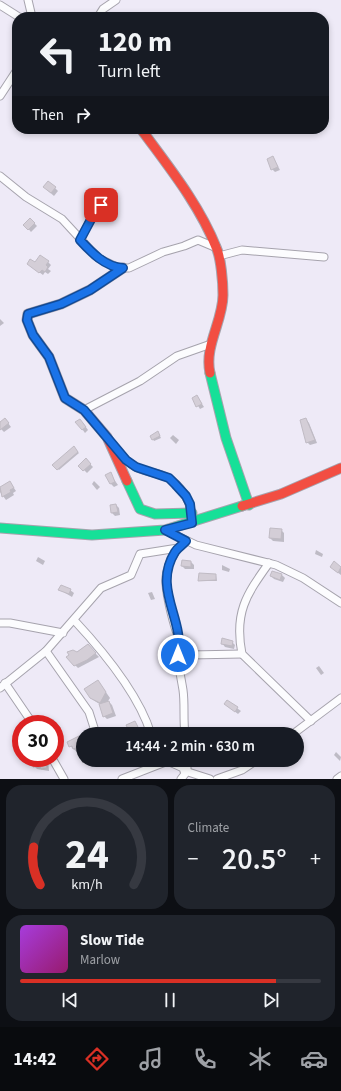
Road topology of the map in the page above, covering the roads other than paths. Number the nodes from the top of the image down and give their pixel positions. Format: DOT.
graph roads {
  1 [pos="28,0"];
  2 [pos="116,0"];
  3 [pos="0,5"];
  4 [pos="31,12"];
  5 [pos="101,12"];
  6 [pos="12,13"];
  7 [pos="12,78"];
  8 [pos="0,96"];
  9 [pos="145,134"];
  10 [pos="0,176"];
  11 [pos="108,202"];
  12 [pos="80,240"];
  13 [pos="218,252"];
  14 [pos="324,257"];
  15 [pos="123,268"];
  16 [pos="210,344"];
  17 [pos="84,410"];
  18 [pos="107,437"];
  19 [pos="341,468"];
  20 [pos="249,505"];
  21 [pos="192,513"];
  22 [pos="192,523"];
  23 [pos="0,528"];
  24 [pos="165,530"];
  25 [pos="186,541"];
  26 [pos="178,548"];
  27 [pos="269,563"];
  28 [pos="341,603"];
  29 [pos="74,620"];
  30 [pos="0,622"];
  31 [pos="63,633"];
  32 [pos="180,644"];
  33 [pos="46,651"];
  34 [pos="242,654"];
  35 [pos="5,683"];
  36 [pos="0,688"];
  37 [pos="341,698"];
  38 [pos="27,715"];
  39 [pos="311,721"];
  40 [pos="94,727"];
  41 [pos="148,727"];
  42 [pos="184,727"];
  43 [pos="303,727"];
  44 [pos="57,767"];
  45 [pos="151,767"];
  46 [pos="182,767"];
  47 [pos="186,767"];
  48 [pos="246,767"];
  49 [pos="186,771"];
  50 [pos="341,776"];
  51 [pos="64,779"];
  52 [pos="122,779"];
  53 [pos="182,779"];
  54 [pos="210,779"];
  55 [pos="217,779"];
  56 [pos="337,779"];
  1 -- 4 [label="street"];
  2 -- 5 [label="street"];
  3 -- 6 [label="street"];
  7 -- 8 [label="street"];
  9 -- 13 [label="street"];
  10 -- 12 [label="street"];
  11 -- 12 [label="street"];
  12 -- 15 [label="street"];
  13 -- 14 [label="street"];
  13 -- 15 [label="street"];
  13 -- 16 [label="street"];
  15 -- 17 [label="street"];
  16 -- 17 [label="street"];
  16 -- 20 [label="street"];
  17 -- 18 [label="street"];
  18 -- 21 [label="street"];
  18 -- 21 [label="street"];
  19 -- 20 [label="street"];
  20 -- 22 [label="street"];
  21 -- 22 [label="street"];
  22 -- 24 [label="street"];
  23 -- 24 [label="street"];
  24 -- 25 [label="street"];
  25 -- 26 [label="street"];
  25 -- 27 [label="street"];
  26 -- 29 [label="street"];
  26 -- 32 [label="street"];
  27 -- 28 [label="street"];
  27 -- 34 [label="street"];
  29 -- 31 [label="street"];
  29 -- 41 [label="street"];
  30 -- 31 [label="street"];
  31 -- 33 [label="street"];
  32 -- 34 [label="street"];
  32 -- 42 [label="street"];
  33 -- 35 [label="street"];
  33 -- 40 [label="street"];
  34 -- 39 [label="street"];
  35 -- 36 [label="street"];
  35 -- 38 [label="street"];
  37 -- 39 [label="street"];
  39 -- 43 [label="street"];
  44 -- 51 [label="street"];
  45 -- 52 [label="street"];
  46 -- 49 [label="street"];
  47 -- 49 [label="street"];
  48 -- 55 [label="street"];
  49 -- 53 [label="street"];
  49 -- 54 [label="street"];
  50 -- 56 [label="street"];
}
